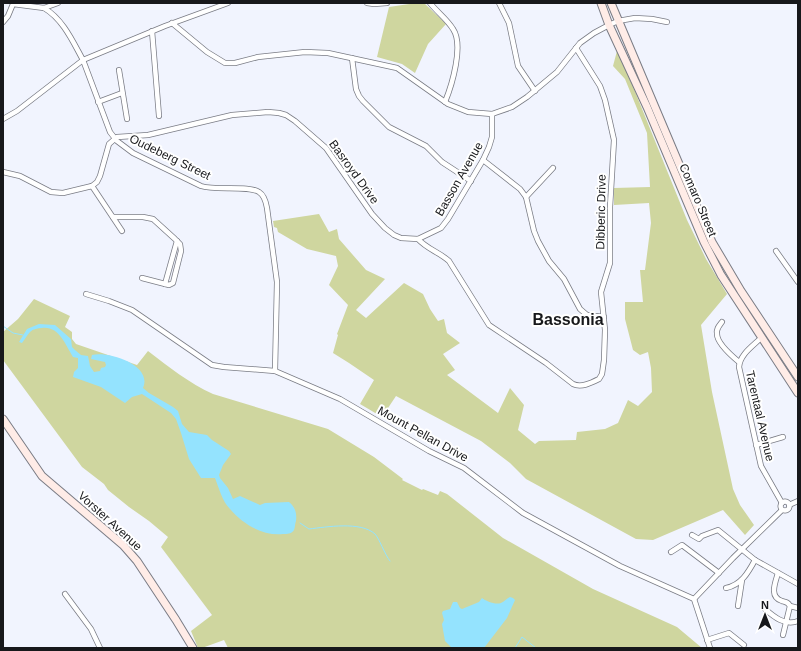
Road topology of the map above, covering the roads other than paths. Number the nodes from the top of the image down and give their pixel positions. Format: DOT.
graph roads {
  1 [pos="12,3"];
  2 [pos="58,3"];
  3 [pos="228,3"];
  4 [pos="368,3"];
  5 [pos="387,3"];
  6 [pos="430,3"];
  7 [pos="499,3"];
  8 [pos="601,3"];
  9 [pos="611,3"];
  10 [pos="44,8"];
  11 [pos="618,21"];
  12 [pos="3,22"];
  13 [pos="667,22"];
  14 [pos="172,23"];
  15 [pos="609,25"];
  16 [pos="152,31"];
  17 [pos="576,48"];
  18 [pos="352,58"];
  19 [pos="83,60"];
  20 [pos="119,70"];
  21 [pos="535,91"];
  22 [pos="122,92"];
  23 [pos="98,102"];
  24 [pos="444,102"];
  25 [pos="492,114"];
  26 [pos="159,116"];
  27 [pos="3,119"];
  28 [pos="127,119"];
  29 [pos="114,138"];
  30 [pos="483,160"];
  31 [pos="553,168"];
  32 [pos="3,172"];
  33 [pos="470,182"];
  34 [pos="92,186"];
  35 [pos="526,197"];
  36 [pos="113,217"];
  37 [pos="122,231"];
  38 [pos="418,239"];
  39 [pos="776,251"];
  40 [pos="142,278"];
  41 [pos="798,282"];
  42 [pos="86,294"];
  43 [pos="604,317"];
  44 [pos="722,322"];
  45 [pos="762,337"];
  46 [pos="739,362"];
  47 [pos="276,372"];
  48 [pos="798,377"];
  49 [pos="595,381"];
  50 [pos="798,393"];
  51 [pos="3,419"];
  52 [pos="784,437"];
  53 [pos="756,445"];
  54 [pos="798,501"];
  55 [pos="782,503"];
  56 [pos="789,504"];
  57 [pos="782,510"];
  58 [pos="692,535"];
  59 [pos="741,550"];
  60 [pos="671,552"];
  61 [pos="755,560"];
  62 [pos="719,573"];
  63 [pos="778,573"];
  64 [pos="742,579"];
  65 [pos="798,584"];
  66 [pos="726,588"];
  67 [pos="65,594"];
  68 [pos="694,599"];
  69 [pos="738,606"];
  70 [pos="790,606"];
  71 [pos="798,608"];
  72 [pos="765,609"];
  73 [pos="798,621"];
  74 [pos="786,622"];
  75 [pos="784,635"];
  76 [pos="707,640"];
  77 [pos="744,645"];
  78 [pos="100,648"];
  79 [pos="193,648"];
  80 [pos="710,648"];
  1 -- 10 [label="street"];
  1 -- 12 [label="street"];
  2 -- 10 [label="street"];
  3 -- 14 [label="street"];
  4 -- 5 [label="street"];
  6 -- 24 [label="street"];
  7 -- 21 [label="street"];
  8 -- 15 [label="street, Comaro Street"];
  9 -- 11 [label="street, Comaro Street"];
  10 -- 19 [label="street, Oudeberg Street"];
  11 -- 13 [label="street"];
  11 -- 15 [label="street"];
  11 -- 48 [label="street, Comaro Street"];
  14 -- 16 [label="street"];
  14 -- 18 [label="street"];
  15 -- 17 [label="street"];
  15 -- 45 [label="street, Comaro Street"];
  16 -- 19 [label="street"];
  16 -- 26 [label="street"];
  17 -- 21 [label="street"];
  17 -- 43 [label="street, Dibberic Drive"];
  18 -- 24 [label="street"];
  18 -- 33 [label="street"];
  19 -- 23 [label="street, Oudeberg Street"];
  19 -- 27 [label="street"];
  20 -- 22 [label="street"];
  21 -- 25 [label="street"];
  22 -- 23 [label="street"];
  22 -- 28 [label="street"];
  23 -- 29 [label="street, Oudeberg Street"];
  24 -- 25 [label="street"];
  25 -- 30 [label="street, Basson Avenue"];
  29 -- 34 [label="street"];
  29 -- 38 [label="street, Basroyd Drive"];
  29 -- 47 [label="street, Oudeberg Street"];
  30 -- 33 [label="street, Basson Avenue"];
  30 -- 35 [label="street"];
  31 -- 35 [label="street"];
  32 -- 34 [label="street"];
  33 -- 38 [label="street, Basson Avenue"];
  34 -- 36 [label="street"];
  35 -- 43 [label="street"];
  36 -- 37 [label="street"];
  36 -- 40 [label="street"];
  38 -- 49 [label="street, Basroyd Drive"];
  39 -- 41 [label="street"];
  42 -- 47 [label="street, Mount Pellan Drive"];
  43 -- 49 [label="street, Dibberic Drive"];
  44 -- 46 [label="street"];
  45 -- 46 [label="street, Tarentaal Avenue"];
  45 -- 50 [label="street, Comaro Street"];
  46 -- 53 [label="street, Tarentaal Avenue"];
  47 -- 68 [label="street, Mount Pellan Drive"];
  51 -- 79 [label="street, Vorster Avenue"];
  52 -- 53 [label="street"];
  53 -- 55 [label="street, Tarentaal Avenue"];
  54 -- 56 [label="street"];
  55 -- 56 [label="street"];
  55 -- 57 [label="street"];
  56 -- 57 [label="street"];
  57 -- 59 [label="street"];
  58 -- 59 [label="street"];
  59 -- 61 [label="street"];
  59 -- 62 [label="street"];
  60 -- 62 [label="street"];
  61 -- 63 [label="street"];
  61 -- 64 [label="street"];
  62 -- 68 [label="street"];
  63 -- 65 [label="street"];
  63 -- 70 [label="street"];
  64 -- 66 [label="street"];
  64 -- 69 [label="street"];
  67 -- 78 [label="street"];
  68 -- 76 [label="street"];
  70 -- 71 [label="street"];
  70 -- 74 [label="street"];
  72 -- 74 [label="street"];
  73 -- 74 [label="street"];
  74 -- 75 [label="street"];
  76 -- 77 [label="street"];
  76 -- 80 [label="street"];
}
